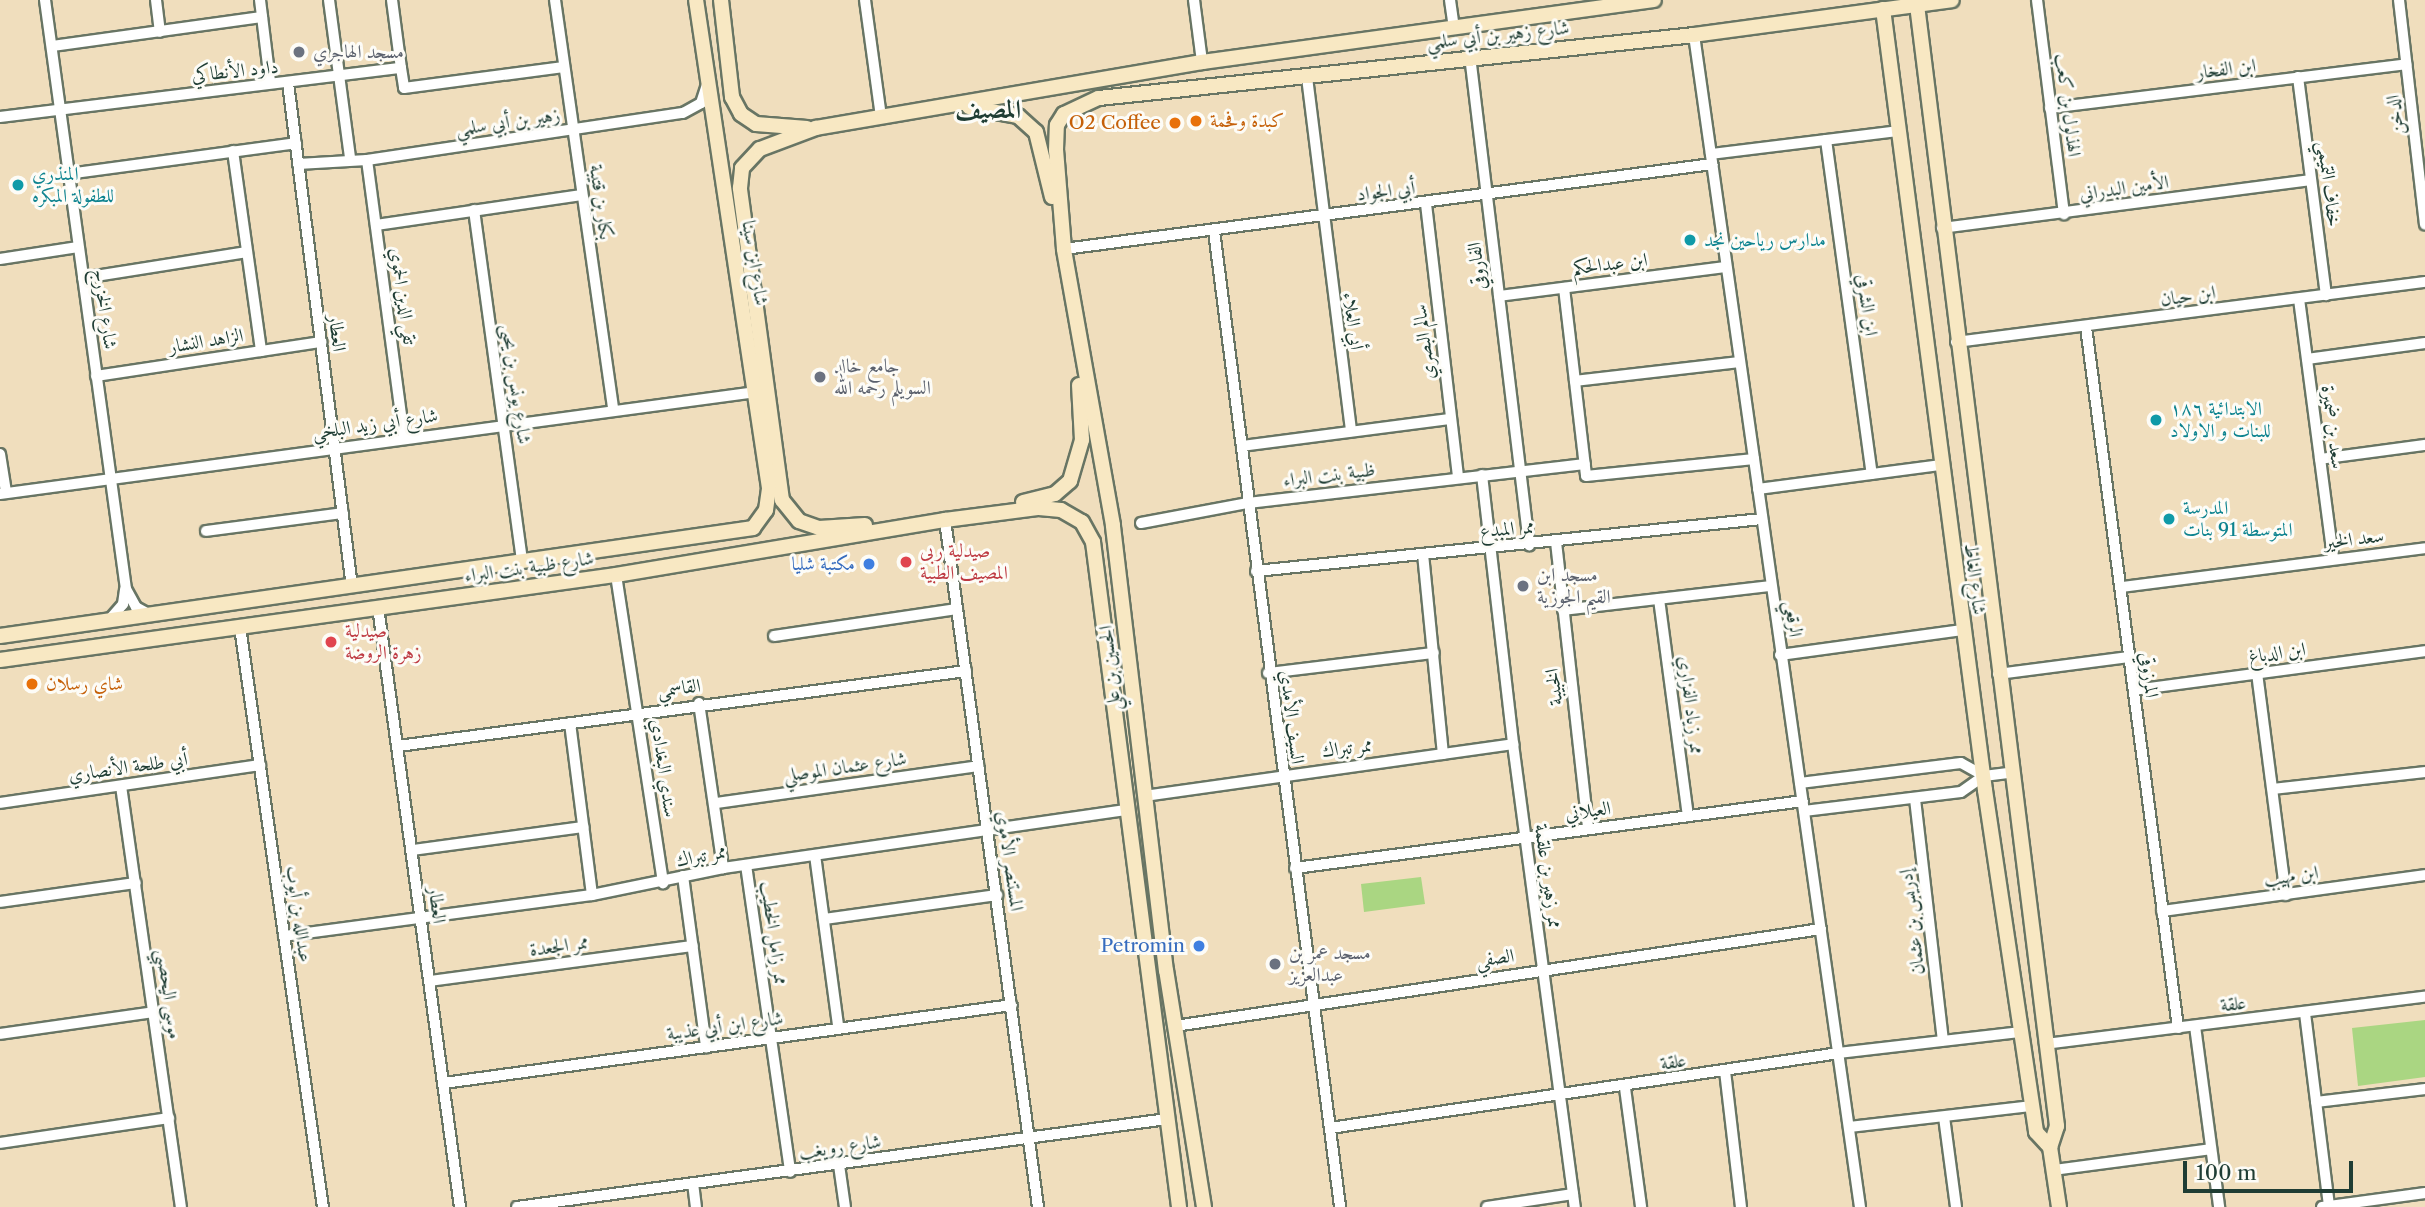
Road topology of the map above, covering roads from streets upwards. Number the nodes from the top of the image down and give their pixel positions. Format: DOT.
graph roads {
  1 [pos="45,0"];
  2 [pos="156,0"];
  3 [pos="260,0"];
  4 [pos="329,0"];
  5 [pos="392,0"];
  6 [pos="555,0"];
  7 [pos="696,0"];
  8 [pos="721,0"];
  9 [pos="865,0"];
  10 [pos="1194,0"];
  11 [pos="1450,0"];
  12 [pos="1654,0"];
  13 [pos="1952,0"];
  14 [pos="2036,0"];
  15 [pos="2399,0"];
  16 [pos="1592,4"];
  17 [pos="1917,5"];
  18 [pos="1883,9"];
  19 [pos="262,18"];
  20 [pos="1454,28"];
  21 [pos="160,32"];
  22 [pos="1694,35"];
  23 [pos="52,46"];
  24 [pos="1469,56"];
  25 [pos="1202,62"];
  26 [pos="2406,64"];
  27 [pos="564,67"];
  28 [pos="401,68"];
  29 [pos="340,77"];
  30 [pos="1307,77"];
  31 [pos="2298,77"];
  32 [pos="270,82"];
  33 [pos="288,83"];
  34 [pos="708,84"];
  35 [pos="958,105"];
  36 [pos="2050,108"];
  37 [pos="60,111"];
  38 [pos="0,117"];
  39 [pos="881,117"];
  40 [pos="1057,125"];
  41 [pos="816,128"];
  42 [pos="574,130"];
  43 [pos="1899,131"];
  44 [pos="1826,140"];
  45 [pos="296,142"];
  46 [pos="233,151"];
  47 [pos="350,158"];
  48 [pos="1712,159"];
  49 [pos="367,160"];
  50 [pos="298,164"];
  51 [pos="68,174"];
  52 [pos="2310,180"];
  53 [pos="582,195"];
  54 [pos="1486,195"];
  55 [pos="1426,204"];
  56 [pos="474,211"];
  57 [pos="2064,214"];
  58 [pos="1321,217"];
  59 [pos="376,225"];
  60 [pos="2425,225"];
  61 [pos="1942,228"];
  62 [pos="1214,231"];
  63 [pos="78,247"];
  64 [pos="1064,249"];
  65 [pos="247,252"];
  66 [pos="0,258"];
  67 [pos="1726,267"];
  68 [pos="83,278"];
  69 [pos="2425,282"];
  70 [pos="1564,288"];
  71 [pos="2326,295"];
  72 [pos="1499,296"];
  73 [pos="2299,299"];
  74 [pos="2086,327"];
  75 [pos="1077,328"];
  76 [pos="321,342"];
  77 [pos="1956,342"];
  78 [pos="2425,343"];
  79 [pos="261,351"];
  80 [pos="2307,359"];
  81 [pos="1739,362"];
  82 [pos="96,376"];
  83 [pos="1575,381"];
  84 [pos="756,392"];
  85 [pos="613,409"];
  86 [pos="1450,418"];
  87 [pos="504,424"];
  88 [pos="1351,431"];
  89 [pos="404,437"];
  90 [pos="2425,445"];
  91 [pos="1242,446"];
  92 [pos="335,448"];
  93 [pos="0,454"];
  94 [pos="1754,459"];
  95 [pos="2320,459"];
  96 [pos="1585,464"];
  97 [pos="1941,465"];
  98 [pos="1522,471"];
  99 [pos="1872,474"];
  100 [pos="1482,475"];
  101 [pos="1458,477"];
  102 [pos="110,480"];
  103 [pos="1758,489"];
  104 [pos="3,493"];
  105 [pos="1248,503"];
  106 [pos="1061,510"];
  107 [pos="343,513"];
  108 [pos="1762,519"];
  109 [pos="945,520"];
  110 [pos="1141,523"];
  111 [pos="753,528"];
  112 [pos="206,531"];
  113 [pos="1556,542"];
  114 [pos="1530,545"];
  115 [pos="1490,548"];
  116 [pos="2425,548"];
  117 [pos="1423,554"];
  118 [pos="2333,559"];
  119 [pos="522,562"];
  120 [pos="1256,571"];
  121 [pos="616,575"];
  122 [pos="1771,586"];
  123 [pos="352,587"];
  124 [pos="2122,587"];
  125 [pos="125,589"];
  126 [pos="1659,599"];
  127 [pos="378,607"];
  128 [pos="957,609"];
  129 [pos="1563,610"];
  130 [pos="147,613"];
  131 [pos="110,619"];
  132 [pos="240,627"];
  133 [pos="1962,630"];
  134 [pos="0,636"];
  135 [pos="774,636"];
  136 [pos="2425,651"];
  137 [pos="1434,653"];
  138 [pos="1780,655"];
  139 [pos="2129,657"];
  140 [pos="0,660"];
  141 [pos="966,671"];
  142 [pos="1268,673"];
  143 [pos="2257,673"];
  144 [pos="1998,674"];
  145 [pos="2134,690"];
  146 [pos="699,704"];
  147 [pos="638,711"];
  148 [pos="570,723"];
  149 [pos="1513,744"];
  150 [pos="398,746"];
  151 [pos="1443,754"];
  152 [pos="260,765"];
  153 [pos="978,766"];
  154 [pos="2425,772"];
  155 [pos="2010,773"];
  156 [pos="1281,774"];
  157 [pos="1984,776"];
  158 [pos="1800,783"];
  159 [pos="121,786"];
  160 [pos="2273,789"];
  161 [pos="1144,796"];
  162 [pos="1915,799"];
  163 [pos="0,803"];
  164 [pos="716,803"];
  165 [pos="1804,806"];
  166 [pos="1126,810"];
  167 [pos="1688,816"];
  168 [pos="583,827"];
  169 [pos="1588,828"];
  170 [pos="988,830"];
  171 [pos="1525,839"];
  172 [pos="413,850"];
  173 [pos="815,855"];
  174 [pos="746,865"];
  175 [pos="723,868"];
  176 [pos="1295,868"];
  177 [pos="2425,875"];
  178 [pos="683,876"];
  179 [pos="136,883"];
  180 [pos="663,883"];
  181 [pos="592,895"];
  182 [pos="997,895"];
  183 [pos="2286,895"];
  184 [pos="0,902"];
  185 [pos="2161,911"];
  186 [pos="421,918"];
  187 [pos="824,919"];
  188 [pos="1821,929"];
  189 [pos="284,936"];
  190 [pos="693,946"];
  191 [pos="1543,969"];
  192 [pos="430,981"];
  193 [pos="2425,998"];
  194 [pos="1314,1002"];
  195 [pos="1012,1005"];
  196 [pos="155,1012"];
  197 [pos="2305,1013"];
  198 [pos="838,1026"];
  199 [pos="1175,1026"];
  200 [pos="2195,1026"];
  201 [pos="2178,1028"];
  202 [pos="2021,1032"];
  203 [pos="0,1034"];
  204 [pos="771,1037"];
  205 [pos="1943,1040"];
  206 [pos="2045,1044"];
  207 [pos="706,1047"];
  208 [pos="1839,1053"];
  209 [pos="1725,1071"];
  210 [pos="444,1083"];
  211 [pos="1625,1088"];
  212 [pos="2425,1089"];
  213 [pos="1559,1096"];
  214 [pos="2316,1102"];
  215 [pos="2032,1106"];
  216 [pos="1944,1117"];
  217 [pos="169,1118"];
  218 [pos="1167,1119"];
  219 [pos="1850,1127"];
  220 [pos="1330,1128"];
  221 [pos="1030,1137"];
  222 [pos="0,1143"];
  223 [pos="2050,1147"];
  224 [pos="2211,1149"];
  225 [pos="839,1165"];
  226 [pos="2054,1170"];
  227 [pos="790,1172"];
  228 [pos="693,1184"];
  229 [pos="2425,1192"];
  230 [pos="1573,1194"];
  231 [pos="1511,1205"];
  232 [pos="2325,1206"];
  233 [pos="181,1207"];
  234 [pos="323,1207"];
  235 [pos="460,1207"];
  236 [pos="517,1207"];
  237 [pos="696,1207"];
  238 [pos="845,1207"];
  239 [pos="1038,1207"];
  240 [pos="1179,1207"];
  241 [pos="1204,1207"];
  242 [pos="1340,1207"];
  243 [pos="1487,1207"];
  244 [pos="1575,1207"];
  245 [pos="1641,1207"];
  246 [pos="1741,1207"];
  247 [pos="1860,1207"];
  248 [pos="1956,1207"];
  249 [pos="2059,1207"];
  250 [pos="2219,1207"];
  1 -- 23 [label="street, شارع الخزرج"];
  2 -- 21 [label="street"];
  3 -- 19 [label="street"];
  4 -- 29 [label="street"];
  5 -- 28 [label="street"];
  6 -- 27 [label="street, بكار بن قتيبة"];
  7 -- 34 [label="street, شارع ابن سينا"];
  8 -- 41 [label="street"];
  9 -- 39 [label="street"];
  10 -- 25 [label="street"];
  11 -- 20 [label="street"];
  12 -- 16 [label="street, شارع زهير بن أبي سلمي"];
  13 -- 17 [label="street, شارع زهير بن أبي سلمي"];
  14 -- 36 [label="street, الهذلول بن كعب"];
  15 -- 26 [label="street, الدخن"];
  16 -- 20 [label="street, شارع زهير بن أبي سلمي"];
  17 -- 18 [label="street, شارع زهير بن أبي سلمي"];
  17 -- 61 [label="street, شارع الغاط"];
  18 -- 22 [label="street, شارع زهير بن أبي سلمي"];
  18 -- 43 [label="street, شارع الغاط"];
  19 -- 21 [label="street"];
  19 -- 32 [label="street"];
  20 -- 25 [label="street, شارع زهير بن أبي سلمي"];
  21 -- 23 [label="street"];
  22 -- 24 [label="street, شارع زهير بن أبي سلمي"];
  22 -- 48 [label="street, الرقعي"];
  23 -- 37 [label="street, شارع الخزرج"];
  24 -- 30 [label="street, شارع زهير بن أبي سلمي"];
  24 -- 54 [label="street, الفاروقي"];
  25 -- 35 [label="street, شارع زهير بن أبي سلمي"];
  26 -- 31 [label="street, ابن الفخار"];
  26 -- 60 [label="street, الدخن"];
  27 -- 28 [label="street"];
  27 -- 42 [label="street, بكار بن قتيبة"];
  28 -- 29 [label="street, داود الأنطاكي"];
  29 -- 33 [label="street, داود الأنطاكي"];
  29 -- 47 [label="street"];
  30 -- 40 [label="street, شارع زهير بن أبي سلمي"];
  30 -- 58 [label="street, أبي العلاء"];
  31 -- 36 [label="street, ابن الفخار"];
  31 -- 52 [label="street, خفاف التميمي"];
  32 -- 33 [label="street, داود الأنطاكي"];
  32 -- 37 [label="street, داود الأنطاكي"];
  33 -- 45 [label="street, العطار"];
  34 -- 42 [label="street, زهير بن أبي سلمي"];
  34 -- 84 [label="street, شارع ابن سينا"];
  35 -- 39 [label="street, شارع زهير بن أبي سلمي"];
  35 -- 64 [label="street"];
  36 -- 57 [label="street, الهذلول بن كعب"];
  37 -- 38 [label="street, داود الأنطاكي"];
  37 -- 51 [label="street, شارع الخزرج"];
  39 -- 41 [label="street, شارع زهير بن أبي سلمي"];
  40 -- 64 [label="street, الحسين بن علي"];
  41 -- 109 [label="street"];
  42 -- 49 [label="street, زهير بن أبي سلمي"];
  42 -- 53 [label="street, بكار بن قتيبة"];
  43 -- 44 [label="street, أبي الجواد"];
  43 -- 97 [label="street, شارع الغاط"];
  44 -- 48 [label="street, أبي الجواد"];
  44 -- 99 [label="street, ابن الشرقي"];
  45 -- 46 [label="street"];
  45 -- 50 [label="street, العطار"];
  46 -- 51 [label="street"];
  46 -- 65 [label="street"];
  47 -- 49 [label="street, زهير بن أبي سلمي"];
  47 -- 50 [label="street, زهير بن أبي سلمي"];
  48 -- 54 [label="street, أبي الجواد"];
  48 -- 67 [label="street, الرقعي"];
  49 -- 59 [label="street, تقي الدين الحموي"];
  50 -- 76 [label="street, العطار"];
  51 -- 63 [label="street, شارع الخزرج"];
  52 -- 57 [label="street, الأمين البدراني"];
  52 -- 71 [label="street, خفاف التميمي"];
  53 -- 56 [label="street"];
  53 -- 85 [label="street, بكار بن قتيبة"];
  54 -- 55 [label="street, أبي الجواد"];
  54 -- 72 [label="street, الفاروقي"];
  55 -- 58 [label="street, أبي الجواد"];
  55 -- 86 [label="street, سالم البصري"];
  56 -- 59 [label="street"];
  56 -- 87 [label="street, شارع يونس بن يحىى"];
  57 -- 61 [label="street, الأمين البدراني"];
  58 -- 62 [label="street, أبي الجواد"];
  58 -- 88 [label="street, أبي العلاء"];
  59 -- 89 [label="street, تقي الدين الحموي"];
  61 -- 77 [label="street, شارع الغاط"];
  62 -- 64 [label="street, أبي الجواد"];
  62 -- 91 [label="street, السيف الأمدي"];
  63 -- 66 [label="street"];
  63 -- 68 [label="street, شارع الخزرج"];
  64 -- 75 [label="street, الحسين بن علي"];
  65 -- 68 [label="street"];
  65 -- 79 [label="street"];
  67 -- 70 [label="street, ابن عبدالحكم"];
  67 -- 81 [label="street, الرقعي"];
  68 -- 82 [label="street, شارع الخزرج"];
  69 -- 71 [label="street, ابن حيان"];
  70 -- 72 [label="street, ابن عبدالحكم"];
  70 -- 83 [label="street"];
  71 -- 73 [label="street, ابن حيان"];
  72 -- 98 [label="street, الفاروقي"];
  73 -- 74 [label="street, ابن حيان"];
  73 -- 80 [label="street, سعد بن ضميرة"];
  74 -- 77 [label="street, ابن حيان"];
  74 -- 124 [label="street, المرزوقي"];
  75 -- 109 [label="street"];
  75 -- 161 [label="street, الحسين بن علي"];
  76 -- 79 [label="street, الزاهد النشار"];
  76 -- 92 [label="street, العطار"];
  77 -- 144 [label="street, شارع الغاط"];
  78 -- 80 [label="street"];
  79 -- 82 [label="street, الزاهد النشار"];
  80 -- 95 [label="street, سعد بن ضميرة"];
  81 -- 83 [label="street"];
  81 -- 94 [label="street, الرقعي"];
  82 -- 102 [label="street, شارع الخزرج"];
  83 -- 96 [label="street"];
  84 -- 85 [label="street, شارع أبي زيد البلخي"];
  84 -- 111 [label="street, شارع ابن سينا"];
  85 -- 87 [label="street, شارع أبي زيد البلخي"];
  86 -- 88 [label="street"];
  86 -- 101 [label="street, سالم البصري"];
  87 -- 89 [label="street, شارع أبي زيد البلخي"];
  87 -- 119 [label="street, شارع يونس بن يحىى"];
  88 -- 91 [label="street"];
  89 -- 92 [label="street, شارع أبي زيد البلخي"];
  90 -- 95 [label="street"];
  91 -- 105 [label="street, السيف الأمدي"];
  92 -- 102 [label="street, شارع أبي زيد البلخي"];
  92 -- 107 [label="street, العطار"];
  93 -- 104 [label="street"];
  94 -- 96 [label="street"];
  94 -- 103 [label="street, الرقعي"];
  95 -- 118 [label="street, سعد بن ضميرة"];
  96 -- 98 [label="street, ظبية بنت البراء"];
  97 -- 99 [label="street"];
  97 -- 133 [label="street, شارع الغاط"];
  98 -- 100 [label="street, ظبية بنت البراء"];
  98 -- 114 [label="street, الفاروقي"];
  99 -- 103 [label="street"];
  100 -- 101 [label="street, ظبية بنت البراء"];
  100 -- 115 [label="street, ممر زهير بن علقمة"];
  101 -- 105 [label="street, ظبية بنت البراء"];
  102 -- 104 [label="street, شارع أبي زيد البلخي"];
  102 -- 125 [label="street, شارع الخزرج"];
  103 -- 108 [label="street, الرقعي"];
  105 -- 110 [label="street, ظبية بنت البراء"];
  105 -- 120 [label="street, السيف الأمدي"];
  106 -- 109 [label="street, شارع ظبية بنت البراء"];
  106 -- 166 [label="street, الحسين بن علي"];
  107 -- 112 [label="street"];
  107 -- 123 [label="street, العطار"];
  108 -- 113 [label="street, ممر المبدع"];
  108 -- 122 [label="street, الرقعي"];
  109 -- 121 [label="street, شارع ظبية بنت البراء"];
  109 -- 128 [label="street, المستنصر الأموي"];
  111 -- 119 [label="street, شارع ظبية بنت البراء"];
  113 -- 114 [label="street, ممر المبدع"];
  113 -- 129 [label="street, الخبيبة"];
  114 -- 115 [label="street, ممر المبدع"];
  115 -- 117 [label="street, ممر المبدع"];
  115 -- 149 [label="street, ممر زهير بن علقمة"];
  116 -- 118 [label="street, سعد الخير"];
  117 -- 120 [label="street, ممر المبدع"];
  117 -- 137 [label="street"];
  118 -- 124 [label="street, سعد الخير"];
  119 -- 123 [label="street, شارع ظبية بنت البراء"];
  120 -- 142 [label="street, السيف الأمدي"];
  121 -- 127 [label="street, شارع ظبية بنت البراء"];
  121 -- 147 [label="street, سندي البغدادي"];
  122 -- 126 [label="street"];
  122 -- 138 [label="street, الرقعي"];
  123 -- 130 [label="street, شارع ظبية بنت البراء"];
  124 -- 139 [label="street, المرزوقي"];
  125 -- 130 [label="street"];
  125 -- 131 [label="street"];
  126 -- 129 [label="street"];
  126 -- 167 [label="street, ممر زياد الفزاري"];
  127 -- 132 [label="street, شارع ظبية بنت البراء"];
  127 -- 150 [label="street, العطار"];
  128 -- 135 [label="street"];
  128 -- 141 [label="street, المستنصر الأموي"];
  129 -- 169 [label="street, الخبيبة"];
  130 -- 131 [label="street, شارع ظبية بنت البراء"];
  131 -- 134 [label="street, شارع ظبية بنت البراء"];
  132 -- 140 [label="street, شارع ظبية بنت البراء"];
  132 -- 152 [label="street, عبدالله بن أيوب"];
  133 -- 138 [label="street"];
  133 -- 157 [label="street, شارع الغاط"];
  136 -- 143 [label="street, ابن الدباغ"];
  137 -- 142 [label="street"];
  137 -- 151 [label="street"];
  138 -- 158 [label="street, الرقعي"];
  139 -- 144 [label="street"];
  139 -- 145 [label="street, المرزوقي"];
  141 -- 146 [label="street, القاسمي"];
  141 -- 153 [label="street, المستنصر الأموي"];
  142 -- 156 [label="street, السيف الأمدي"];
  143 -- 145 [label="street, ابن الدباغ"];
  143 -- 160 [label="street"];
  144 -- 155 [label="street, شارع الغاط"];
  145 -- 185 [label="street, المرزوقي"];
  146 -- 147 [label="street, القاسمي"];
  146 -- 164 [label="street"];
  147 -- 148 [label="street, القاسمي"];
  147 -- 180 [label="street, سندي البغدادي"];
  148 -- 150 [label="street, القاسمي"];
  148 -- 168 [label="street"];
  149 -- 151 [label="street, ممر تبراك"];
  149 -- 171 [label="street, ممر زهير بن علقمة"];
  150 -- 172 [label="street, العطار"];
  151 -- 156 [label="street, ممر تبراك"];
  152 -- 159 [label="street, أبي طلحة الأنصاري"];
  152 -- 189 [label="street, عبدالله بن أيوب"];
  153 -- 164 [label="street, شارع عثمان الموصلي"];
  153 -- 170 [label="street, المستنصر الأموي"];
  154 -- 160 [label="street"];
  155 -- 157 [label="street"];
  155 -- 206 [label="street, شارع الغاط"];
  156 -- 161 [label="street, ممر تبراك"];
  156 -- 176 [label="street, السيف الأمدي"];
  157 -- 158 [label="street"];
  157 -- 162 [label="street, العيلاني"];
  157 -- 202 [label="street, شارع الغاط"];
  158 -- 165 [label="street, الرقعي"];
  159 -- 163 [label="street, أبي طلحة الأنصاري"];
  159 -- 179 [label="street, موسى اليحصبي"];
  160 -- 183 [label="street"];
  161 -- 199 [label="street, الحسين بن علي"];
  162 -- 165 [label="street, العيلاني"];
  162 -- 205 [label="street, إدريس بن عثمان"];
  164 -- 175 [label="street"];
  165 -- 167 [label="street, العيلاني"];
  165 -- 188 [label="street, الرقعي"];
  166 -- 170 [label="street, ممر تبراك"];
  166 -- 218 [label="street, الحسين بن علي"];
  167 -- 169 [label="street, العيلاني"];
  168 -- 172 [label="street"];
  168 -- 181 [label="street"];
  169 -- 171 [label="street, العيلاني"];
  170 -- 173 [label="street, ممر تبراك"];
  170 -- 182 [label="street, المستنصر الأموي"];
  171 -- 176 [label="street, العيلاني"];
  171 -- 191 [label="street, ممر زهير بن علقمة"];
  172 -- 186 [label="street, العطار"];
  173 -- 174 [label="street, ممر تبراك"];
  173 -- 187 [label="street"];
  174 -- 175 [label="street, ممر تبراك"];
  174 -- 204 [label="street, ممر زامل الخطيب"];
  175 -- 178 [label="street, ممر تبراك"];
  176 -- 194 [label="street, السيف الأمدي"];
  177 -- 183 [label="street, ابن مهيب"];
  178 -- 180 [label="street, ممر تبراك"];
  178 -- 190 [label="street"];
  179 -- 184 [label="street"];
  179 -- 196 [label="street, موسى اليحصبي"];
  180 -- 181 [label="street, ممر تبراك"];
  181 -- 186 [label="street, ممر تبراك"];
  182 -- 187 [label="street"];
  182 -- 195 [label="street, المستنصر الأموي"];
  183 -- 185 [label="street, ابن مهيب"];
  185 -- 201 [label="street, المرزوقي"];
  186 -- 189 [label="street, ممر تبراك"];
  186 -- 192 [label="street, العطار"];
  187 -- 198 [label="street"];
  188 -- 191 [label="street, الصفي"];
  188 -- 208 [label="street, الرقعي"];
  189 -- 234 [label="street, عبدالله بن أيوب"];
  190 -- 192 [label="street, ممر الجعدة"];
  190 -- 207 [label="street"];
  191 -- 194 [label="street, الصفي"];
  191 -- 213 [label="street, ممر زهير بن علقمة"];
  192 -- 210 [label="street, العطار"];
  193 -- 197 [label="street, علقة"];
  194 -- 199 [label="street, الصفي"];
  194 -- 220 [label="street, السيف الأمدي"];
  195 -- 198 [label="street, شارع ابن أبي عذيبة"];
  195 -- 221 [label="street, المستنصر الأموي"];
  196 -- 203 [label="street"];
  196 -- 217 [label="street, موسى اليحصبي"];
  197 -- 200 [label="street, علقة"];
  197 -- 214 [label="street"];
  198 -- 204 [label="street, شارع ابن أبي عذيبة"];
  199 -- 241 [label="street, الحسين بن علي"];
  200 -- 201 [label="street, علقة"];
  200 -- 224 [label="street"];
  201 -- 206 [label="street, علقة"];
  202 -- 205 [label="street, علقة"];
  202 -- 215 [label="street, شارع الغاط"];
  204 -- 207 [label="street, شارع ابن أبي عذيبة"];
  204 -- 227 [label="street, ممر زامل الخطيب"];
  205 -- 208 [label="street, علقة"];
  206 -- 223 [label="street, شارع الغاط"];
  207 -- 210 [label="street, شارع ابن أبي عذيبة"];
  208 -- 209 [label="street, علقة"];
  208 -- 219 [label="street, الرقعي"];
  209 -- 211 [label="street, علقة"];
  209 -- 246 [label="street"];
  210 -- 235 [label="street, العطار"];
  211 -- 213 [label="street, علقة"];
  211 -- 245 [label="street"];
  212 -- 214 [label="street"];
  213 -- 220 [label="street, علقة"];
  213 -- 230 [label="street, ممر زهير بن علقمة"];
  214 -- 232 [label="street"];
  215 -- 216 [label="street"];
  215 -- 223 [label="street, شارع الغاط"];
  216 -- 219 [label="street"];
  216 -- 248 [label="street"];
  217 -- 222 [label="street"];
  217 -- 233 [label="street, موسى اليحصبي"];
  218 -- 221 [label="street, شارع رويغب"];
  218 -- 240 [label="street, الحسين بن علي"];
  219 -- 247 [label="street, الرقعي"];
  220 -- 242 [label="street, السيف الأمدي"];
  221 -- 225 [label="street, شارع رويغب"];
  221 -- 239 [label="street, المستنصر الأموي"];
  223 -- 226 [label="street, شارع الغاط"];
  224 -- 226 [label="street"];
  224 -- 250 [label="street"];
  225 -- 227 [label="street, شارع رويغب"];
  225 -- 238 [label="street"];
  226 -- 249 [label="street, شارع الغاط"];
  227 -- 228 [label="street, شارع رويغب"];
  228 -- 236 [label="street, شارع رويغب"];
  228 -- 237 [label="street"];
  229 -- 232 [label="street"];
  230 -- 231 [label="street"];
  230 -- 244 [label="street, ممر زهير بن علقمة"];
  231 -- 243 [label="street"];
}
